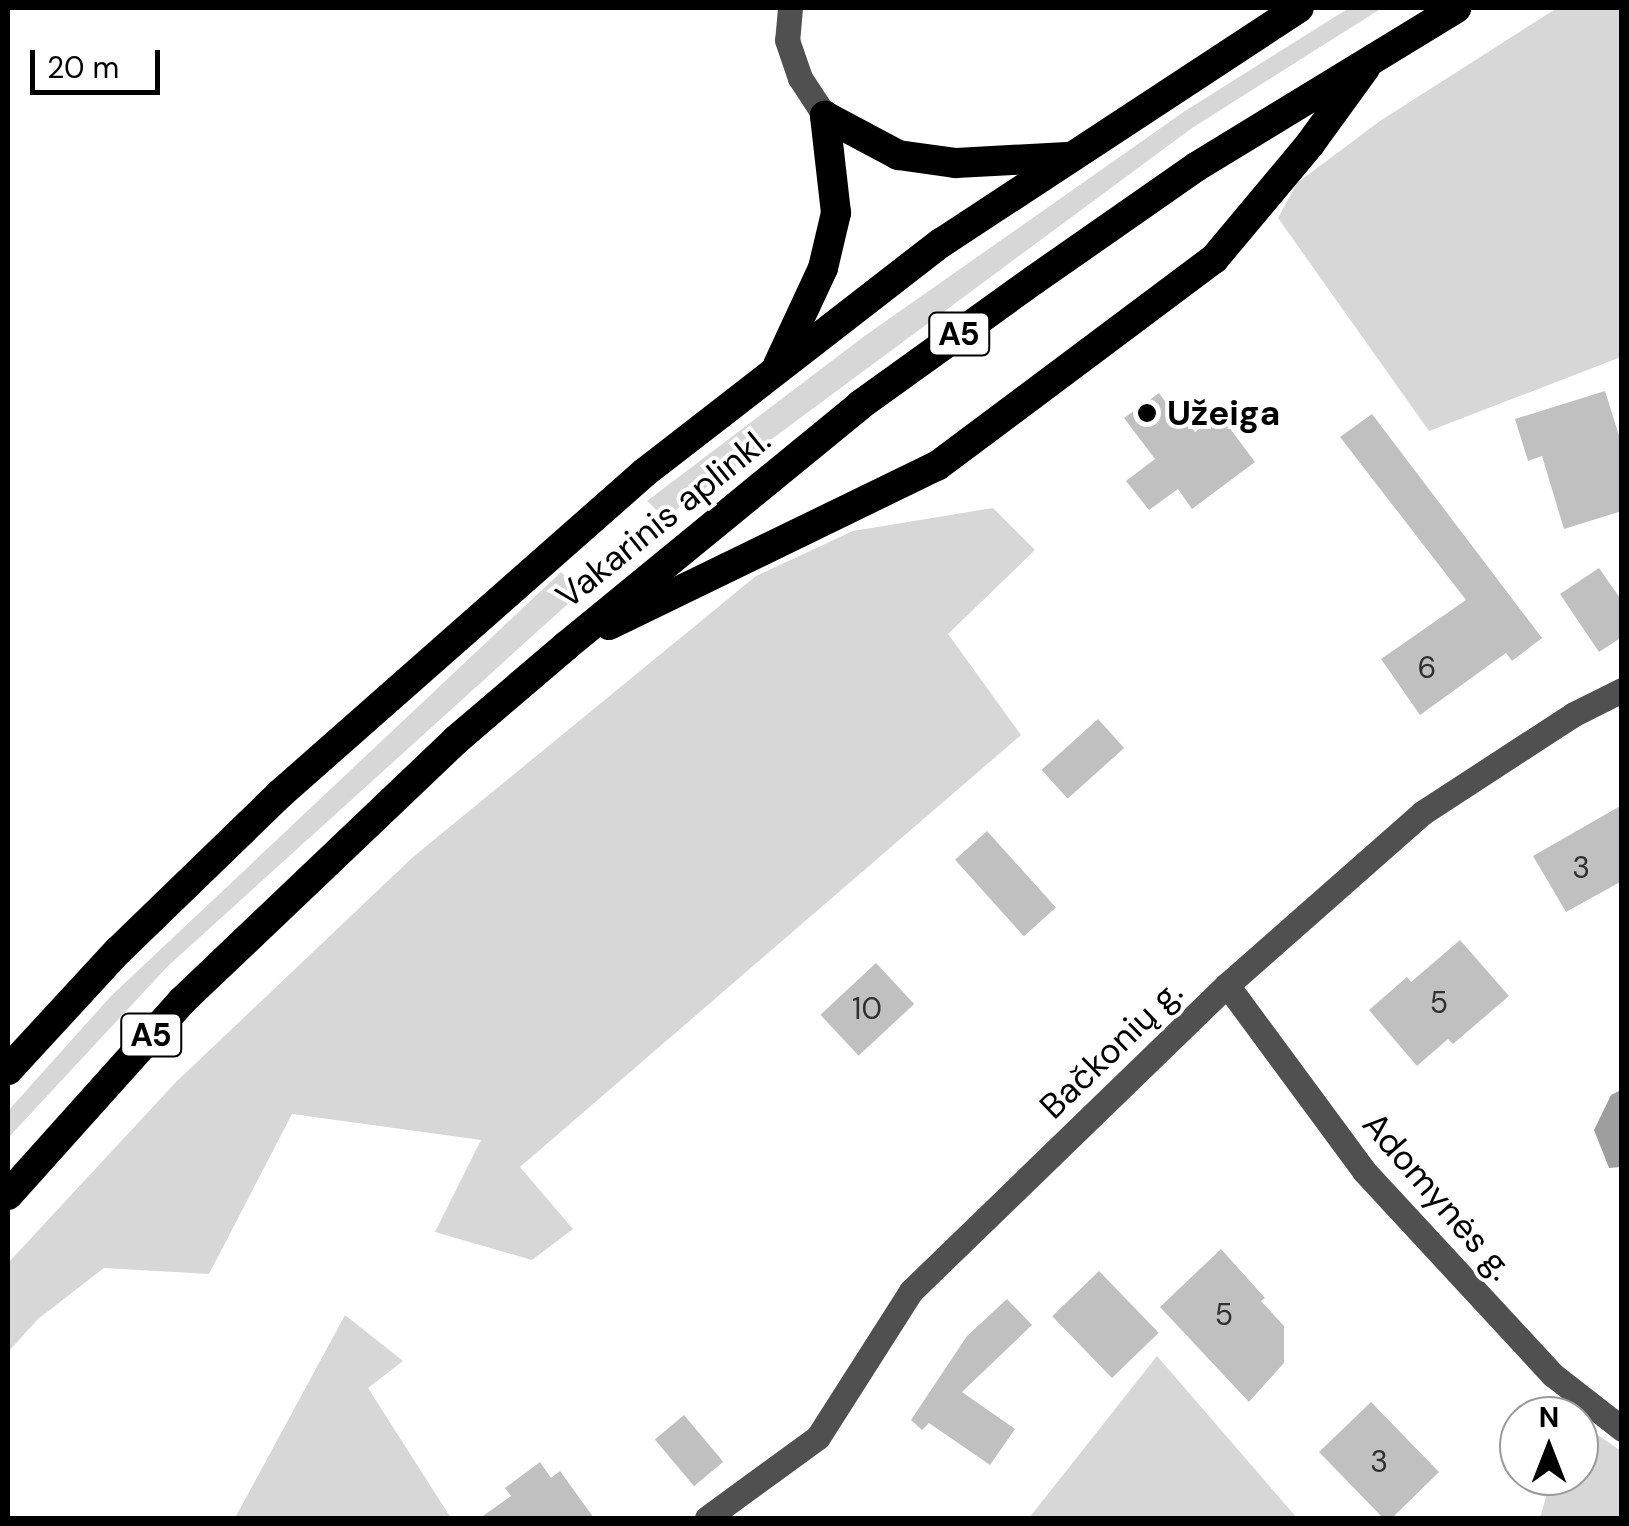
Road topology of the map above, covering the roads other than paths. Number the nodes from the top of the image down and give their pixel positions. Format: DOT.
graph roads {
  1 [pos="790,8"];
  2 [pos="1299,8"];
  3 [pos="1456,8"];
  4 [pos="1374,55"];
  5 [pos="825,116"];
  6 [pos="1071,157"];
  7 [pos="776,370"];
  8 [pos="566,646"];
  9 [pos="1622,690"];
  10 [pos="1227,985"];
  11 [pos="8,1070"];
  12 [pos="8,1195"];
  13 [pos="1622,1429"];
  14 [pos="708,1518"];
  1 -- 5 [label="street"];
  2 -- 6 [label="highway, Vakarinis aplinkl. / A5"];
  3 -- 4 [label="highway, Vakarinis aplinkl. / A5"];
  4 -- 8 [label="highway, Vakarinis aplinkl. / A5"];
  4 -- 8 [label="highway"];
  5 -- 6 [label="highway"];
  5 -- 7 [label="highway"];
  6 -- 7 [label="highway, Vakarinis aplinkl. / A5"];
  7 -- 11 [label="highway, Vakarinis aplinkl. / A5"];
  8 -- 12 [label="highway, Vakarinis aplinkl. / A5"];
  9 -- 10 [label="street, Bačkonių g."];
  10 -- 13 [label="street, Adomynės g."];
  10 -- 14 [label="street, Bačkonių g."];
}
